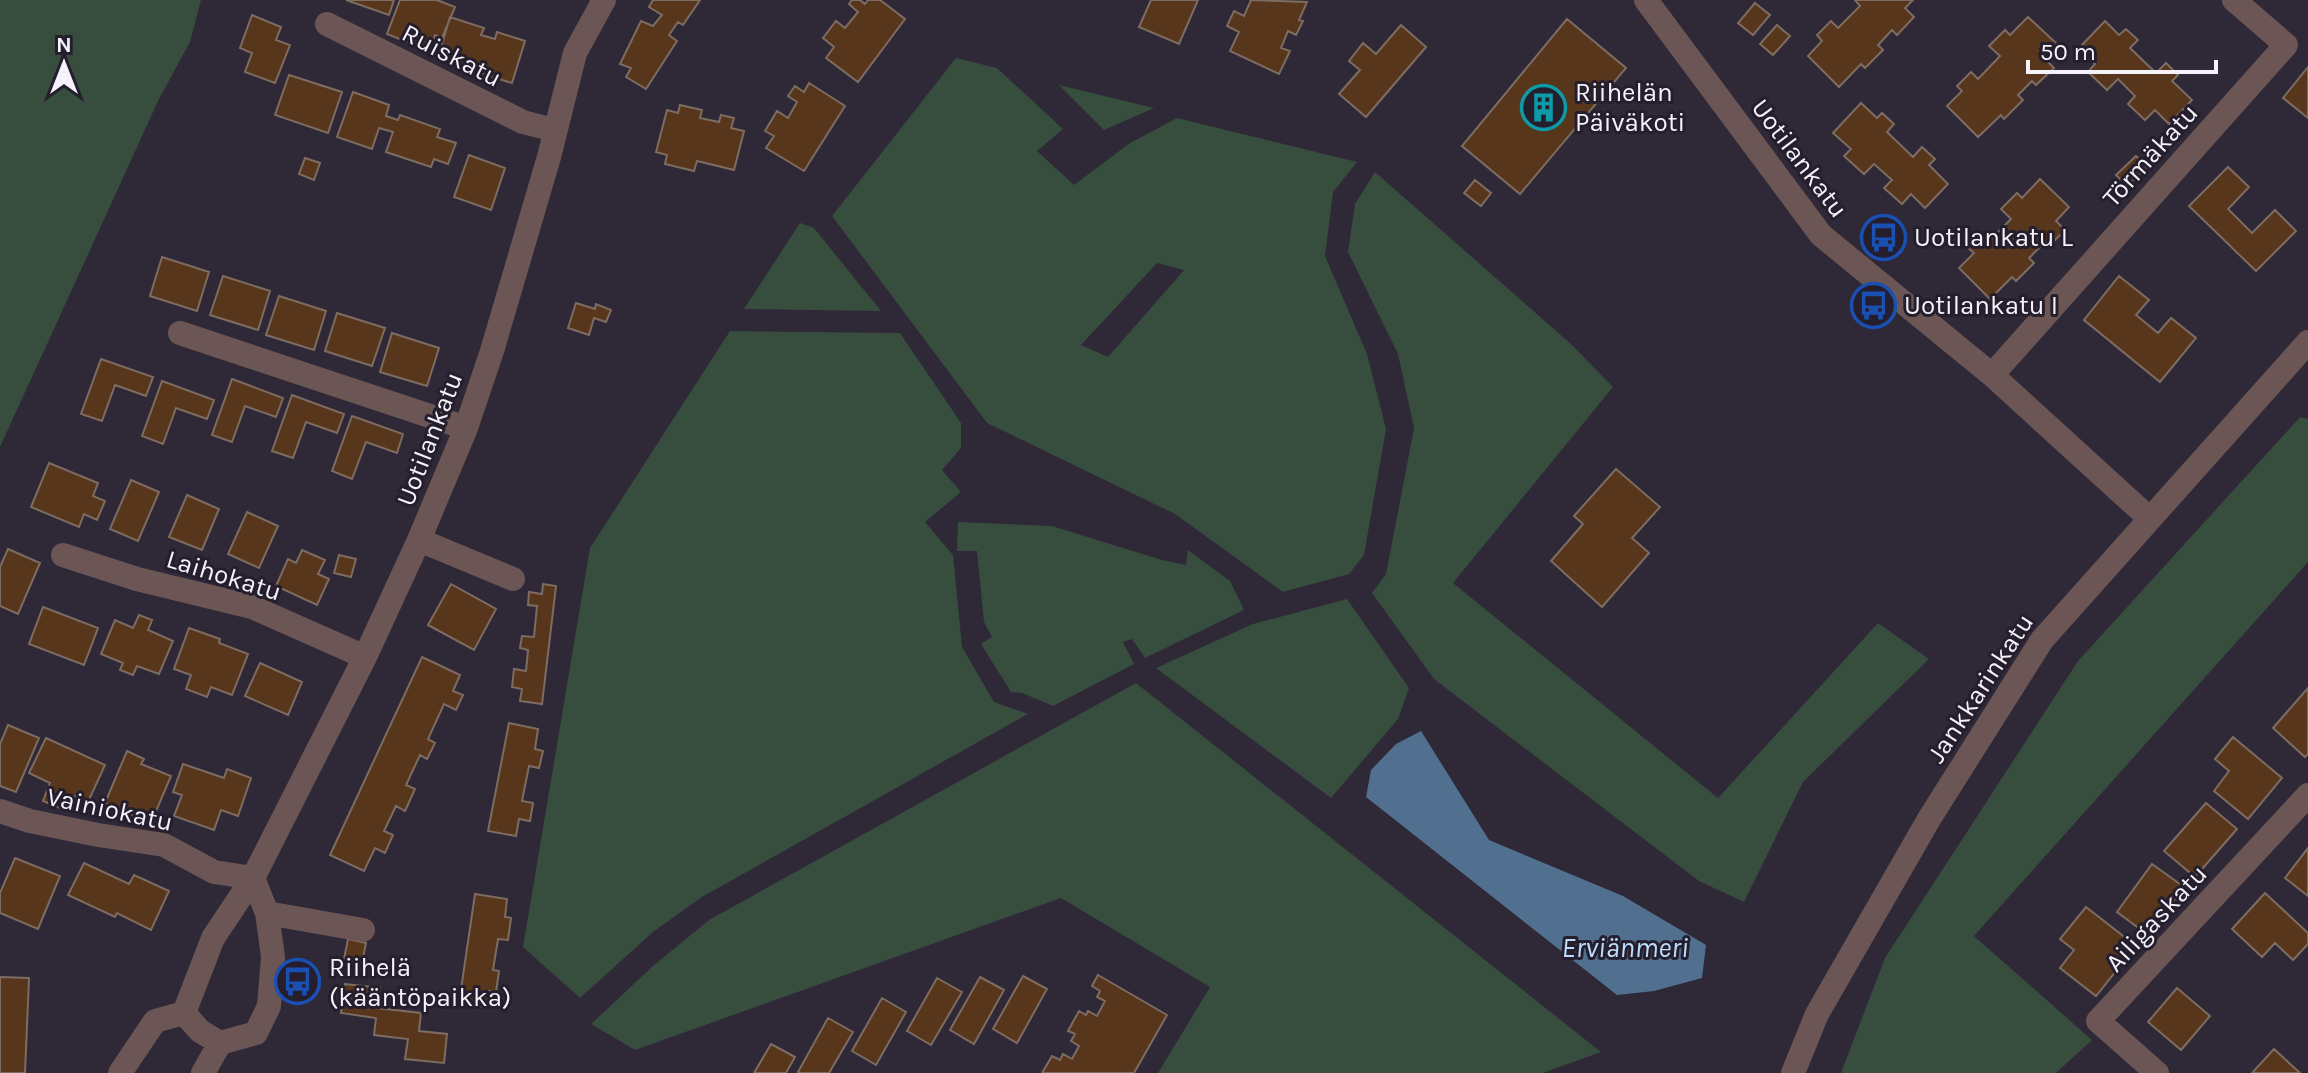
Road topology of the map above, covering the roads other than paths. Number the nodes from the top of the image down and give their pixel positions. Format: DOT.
graph roads {
  1 [pos="604,0"];
  2 [pos="1646,0"];
  3 [pos="2234,0"];
  4 [pos="327,24"];
  5 [pos="554,130"];
  6 [pos="180,333"];
  7 [pos="2308,342"];
  8 [pos="1992,375"];
  9 [pos="466,428"];
  10 [pos="2149,518"];
  11 [pos="419,540"];
  12 [pos="63,555"];
  13 [pos="513,579"];
  14 [pos="365,657"];
  15 [pos="2308,795"];
  16 [pos="0,811"];
  17 [pos="253,878"];
  18 [pos="267,913"];
  19 [pos="363,930"];
  20 [pos="184,1013"];
  21 [pos="220,1043"];
  22 [pos="120,1073"];
  23 [pos="203,1073"];
  24 [pos="1793,1073"];
  25 [pos="2157,1073"];
  1 -- 5 [label="street, Uotilankatu"];
  2 -- 8 [label="street, Uotilankatu"];
  3 -- 8 [label="street, Törmäkatu"];
  4 -- 5 [label="street, Ruiskatu"];
  5 -- 9 [label="street, Uotilankatu"];
  6 -- 9 [label="street"];
  7 -- 10 [label="street, Jankkarinkatu"];
  8 -- 10 [label="street, Uotilankatu"];
  9 -- 11 [label="street, Uotilankatu"];
  10 -- 24 [label="street, Jankkarinkatu"];
  11 -- 13 [label="street"];
  11 -- 14 [label="street, Uotilankatu"];
  12 -- 14 [label="street, Laihokatu"];
  14 -- 17 [label="street, Uotilankatu"];
  15 -- 25 [label="street, Ailigaskatu"];
  16 -- 17 [label="street, Vainiokatu"];
  17 -- 18 [label="street"];
  17 -- 20 [label="street, Uotilankatu"];
  18 -- 19 [label="street"];
  18 -- 21 [label="street"];
  20 -- 21 [label="street"];
  20 -- 22 [label="street"];
  21 -- 23 [label="street"];
}
